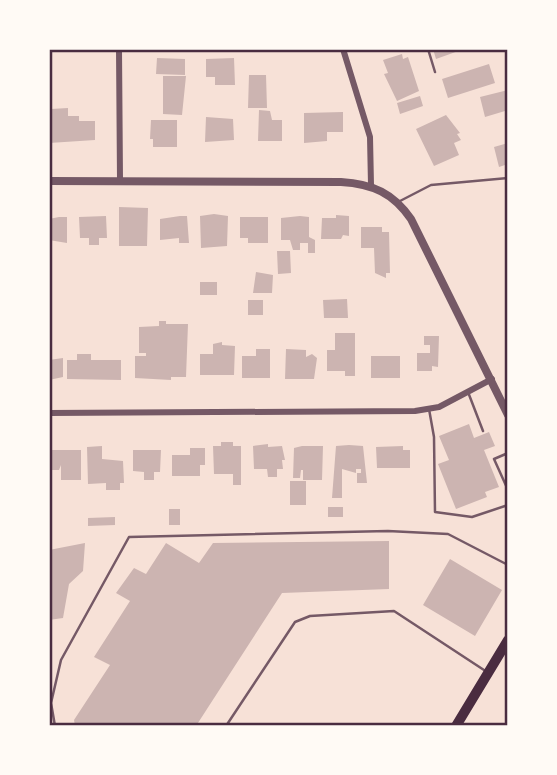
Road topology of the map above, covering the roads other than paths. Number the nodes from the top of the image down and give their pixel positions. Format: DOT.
graph roads {
  1 [pos="119,49"];
  2 [pos="343,49"];
  3 [pos="428,49"];
  4 [pos="435,72"];
  5 [pos="508,178"];
  6 [pos="120,180"];
  7 [pos="49,181"];
  8 [pos="371,185"];
  9 [pos="399,201"];
  10 [pos="492,379"];
  11 [pos="468,392"];
  12 [pos="429,409"];
  13 [pos="49,413"];
  14 [pos="508,415"];
  15 [pos="483,431"];
  16 [pos="491,451"];
  17 [pos="508,453"];
  18 [pos="494,459"];
  19 [pos="508,491"];
  20 [pos="508,505"];
  21 [pos="508,565"];
  22 [pos="508,640"];
  23 [pos="488,673"];
  24 [pos="55,726"];
  25 [pos="226,726"];
  26 [pos="456,726"];
  1 -- 6 [label="street"];
  2 -- 8 [label="street"];
  3 -- 4 [label="lane"];
  5 -- 9 [label="lane"];
  6 -- 7 [label="street"];
  6 -- 8 [label="street"];
  8 -- 9 [label="street"];
  9 -- 10 [label="street"];
  10 -- 11 [label="street"];
  10 -- 14 [label="street"];
  11 -- 12 [label="street"];
  11 -- 15 [label="lane"];
  12 -- 13 [label="street"];
  12 -- 20 [label="lane"];
  16 -- 18 [label="lane"];
  17 -- 18 [label="lane"];
  18 -- 19 [label="lane"];
  21 -- 24 [label="lane"];
  22 -- 23 [label="main road"];
  23 -- 25 [label="lane"];
  23 -- 26 [label="main road"];
}
